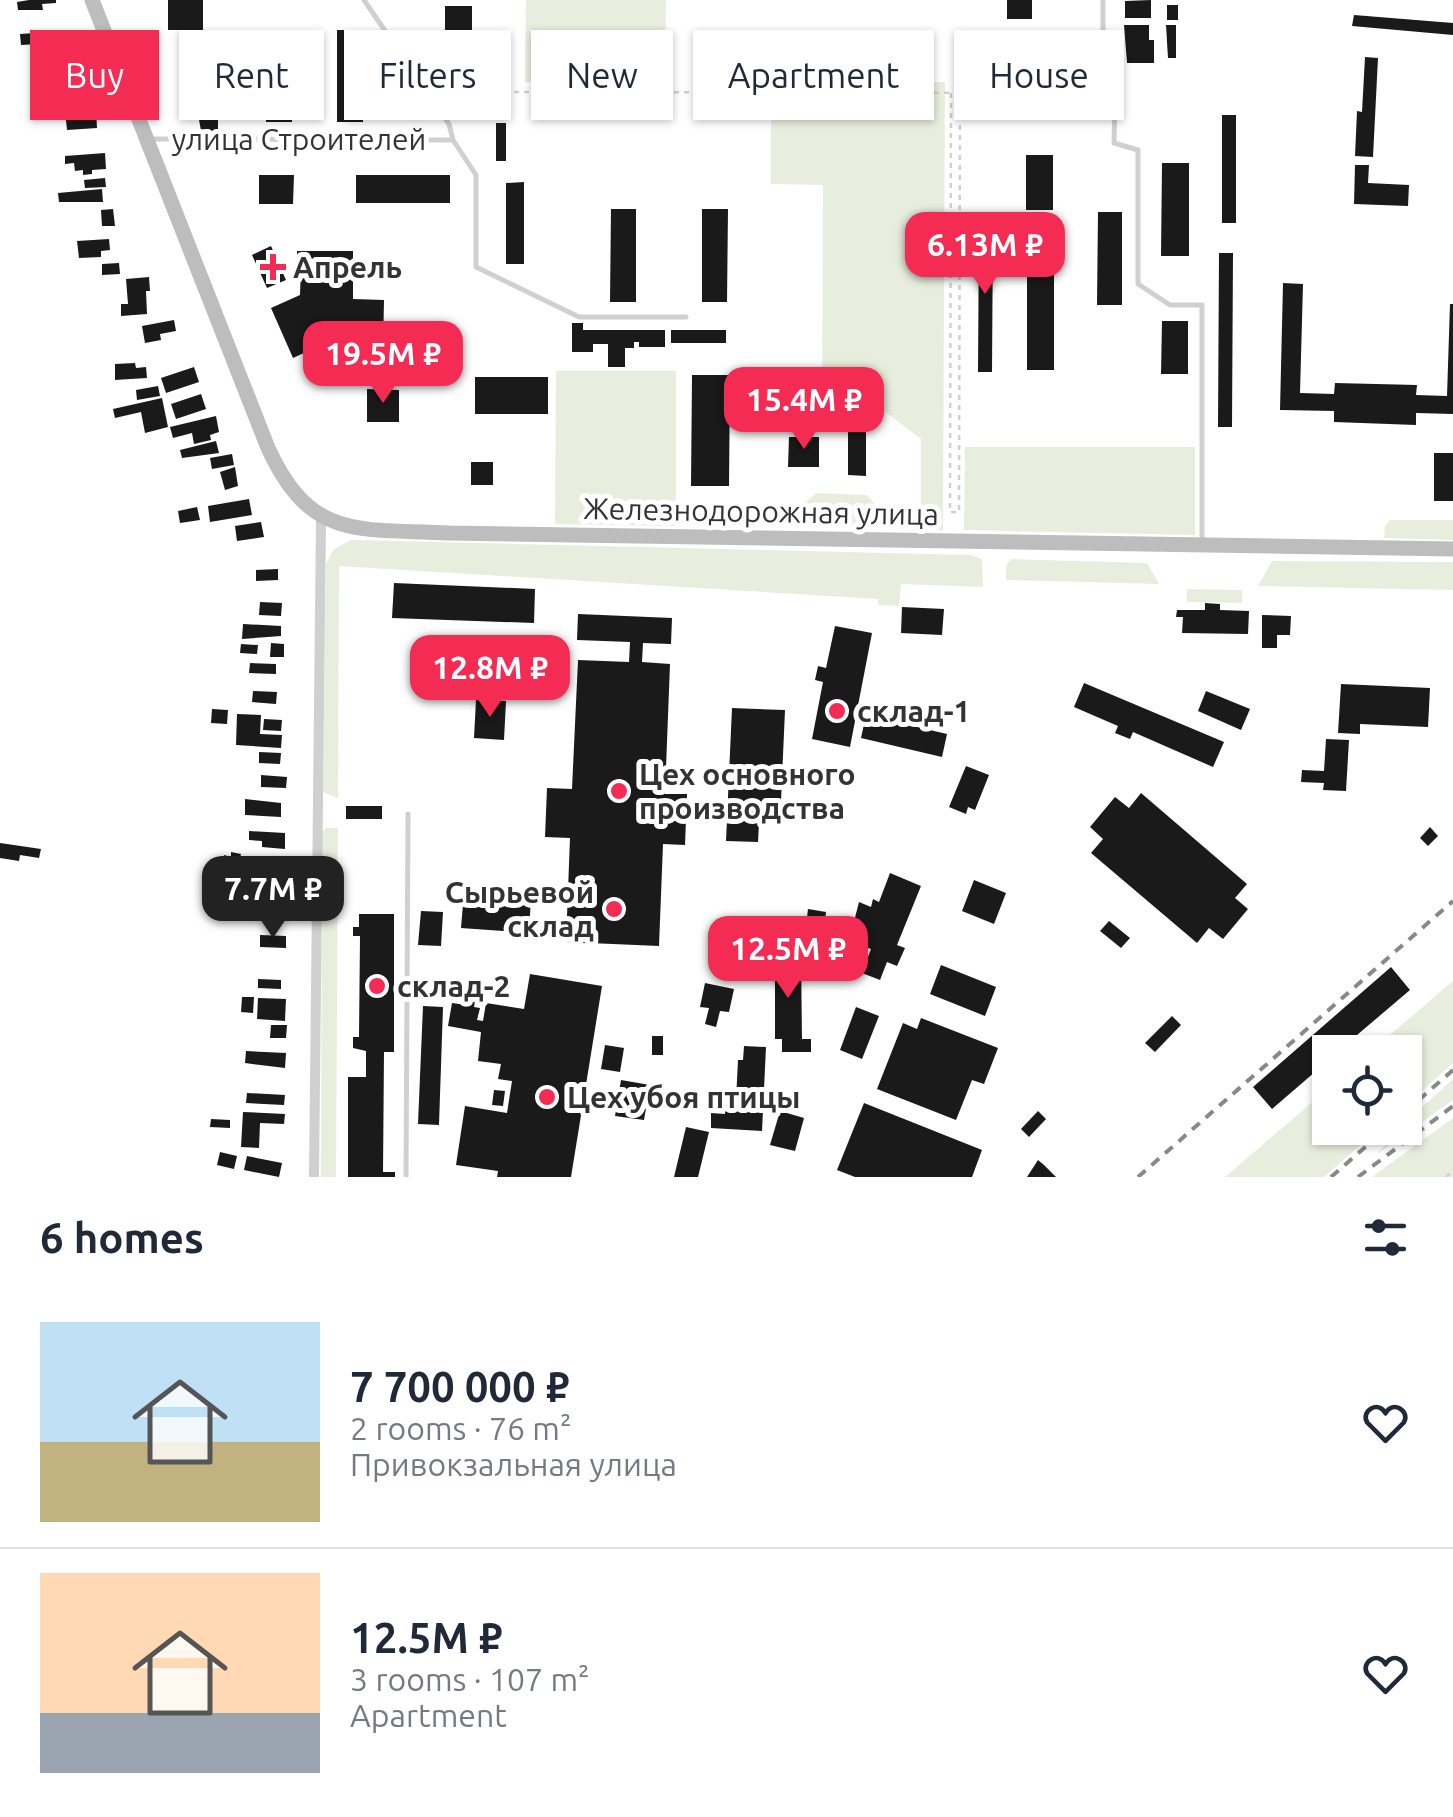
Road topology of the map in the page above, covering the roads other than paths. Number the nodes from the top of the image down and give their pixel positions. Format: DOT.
graph roads {
  1 [pos="92,0"];
  2 [pos="364,0"];
  3 [pos="1103,0"];
  4 [pos="146,139"];
  5 [pos="453,140"];
  6 [pos="686,317"];
  7 [pos="320,517"];
  8 [pos="1202,546"];
  9 [pos="1453,548"];
  10 [pos="408,814"];
  11 [pos="314,1177"];
  12 [pos="406,1177"];
  1 -- 4 [label="main road"];
  2 -- 5 [label="lane, улица Строителей"];
  3 -- 8 [label="lane"];
  4 -- 5 [label="lane, улица Строителей"];
  4 -- 7 [label="main road"];
  5 -- 6 [label="lane, улица Строителей"];
  7 -- 8 [label="main road, Железнодорожная улица"];
  7 -- 11 [label="street"];
  8 -- 9 [label="main road, Железнодорожная улица"];
  10 -- 12 [label="lane"];
}
